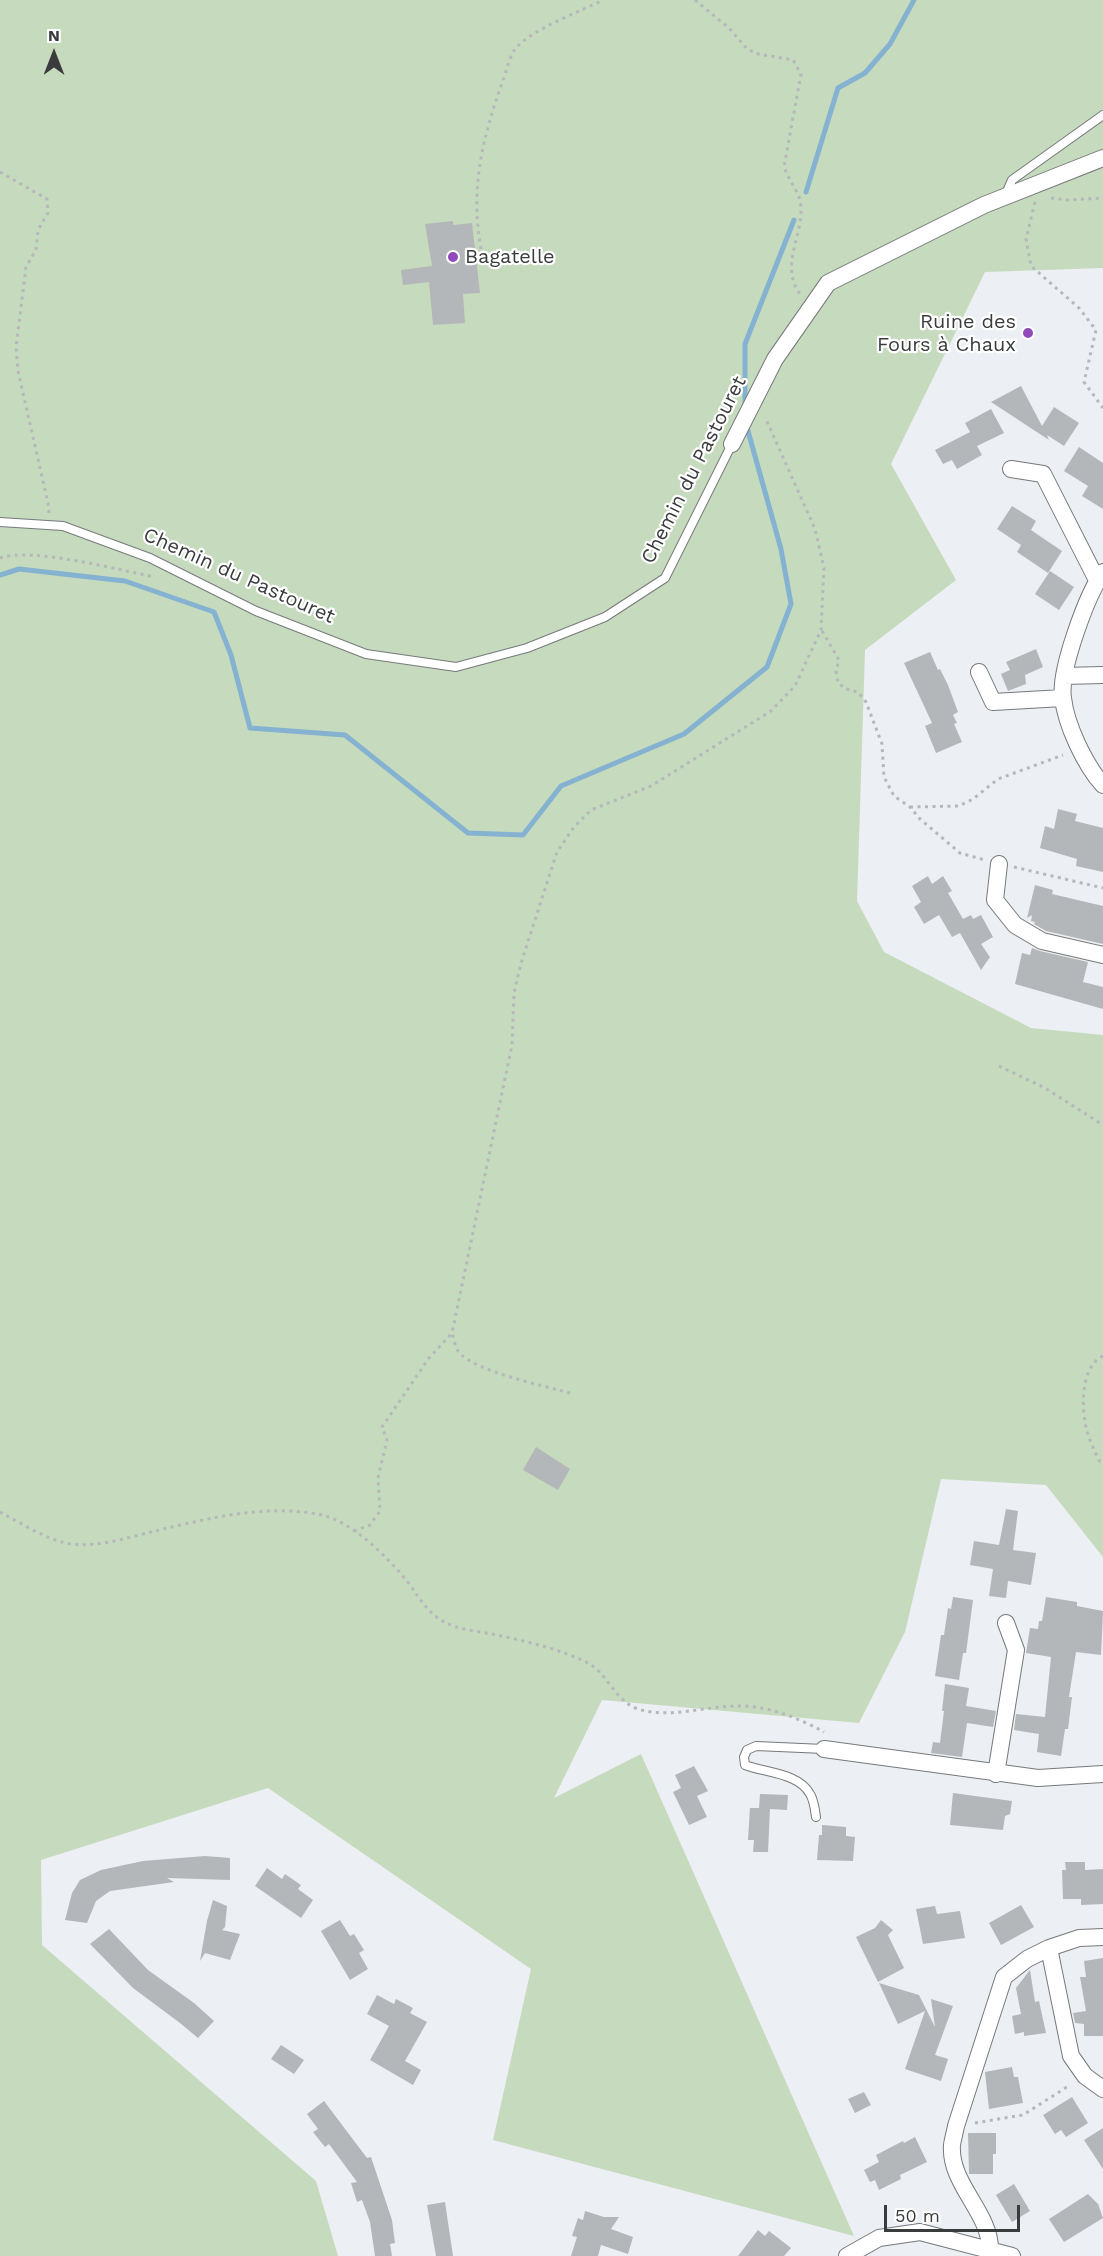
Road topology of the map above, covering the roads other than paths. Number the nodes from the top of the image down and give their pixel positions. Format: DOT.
graph roads {
  1 [pos="1103,115"];
  2 [pos="1103,158"];
  3 [pos="1004,197"];
  4 [pos="732,444"];
  5 [pos="1011,469"];
  6 [pos="0,522"];
  7 [pos="1100,576"];
  8 [pos="979,672"];
  9 [pos="1103,675"];
  10 [pos="1064,676"];
  11 [pos="1063,698"];
  12 [pos="1103,785"];
  13 [pos="999,864"];
  14 [pos="1103,955"];
  15 [pos="1006,1623"];
  16 [pos="828,1742"];
  17 [pos="996,1774"];
  18 [pos="1103,1774"];
  19 [pos="816,1817"];
  20 [pos="1103,1937"];
  21 [pos="1049,1948"];
  22 [pos="1103,2089"];
  23 [pos="990,2250"];
  24 [pos="847,2256"];
  25 [pos="1012,2256"];
  1 -- 3 [label="lane"];
  2 -- 3 [label="street, Chemin du Pastouret"];
  3 -- 4 [label="street, Chemin du Pastouret"];
  4 -- 6 [label="lane, Chemin du Pastouret"];
  5 -- 7 [label="street"];
  7 -- 10 [label="street"];
  8 -- 11 [label="street"];
  9 -- 10 [label="street"];
  10 -- 11 [label="street"];
  11 -- 12 [label="street"];
  13 -- 14 [label="street"];
  15 -- 17 [label="street"];
  16 -- 17 [label="street"];
  16 -- 19 [label="lane"];
  17 -- 18 [label="street"];
  20 -- 21 [label="street"];
  21 -- 22 [label="street"];
  21 -- 23 [label="street"];
  23 -- 24 [label="street"];
  23 -- 25 [label="street"];
}
